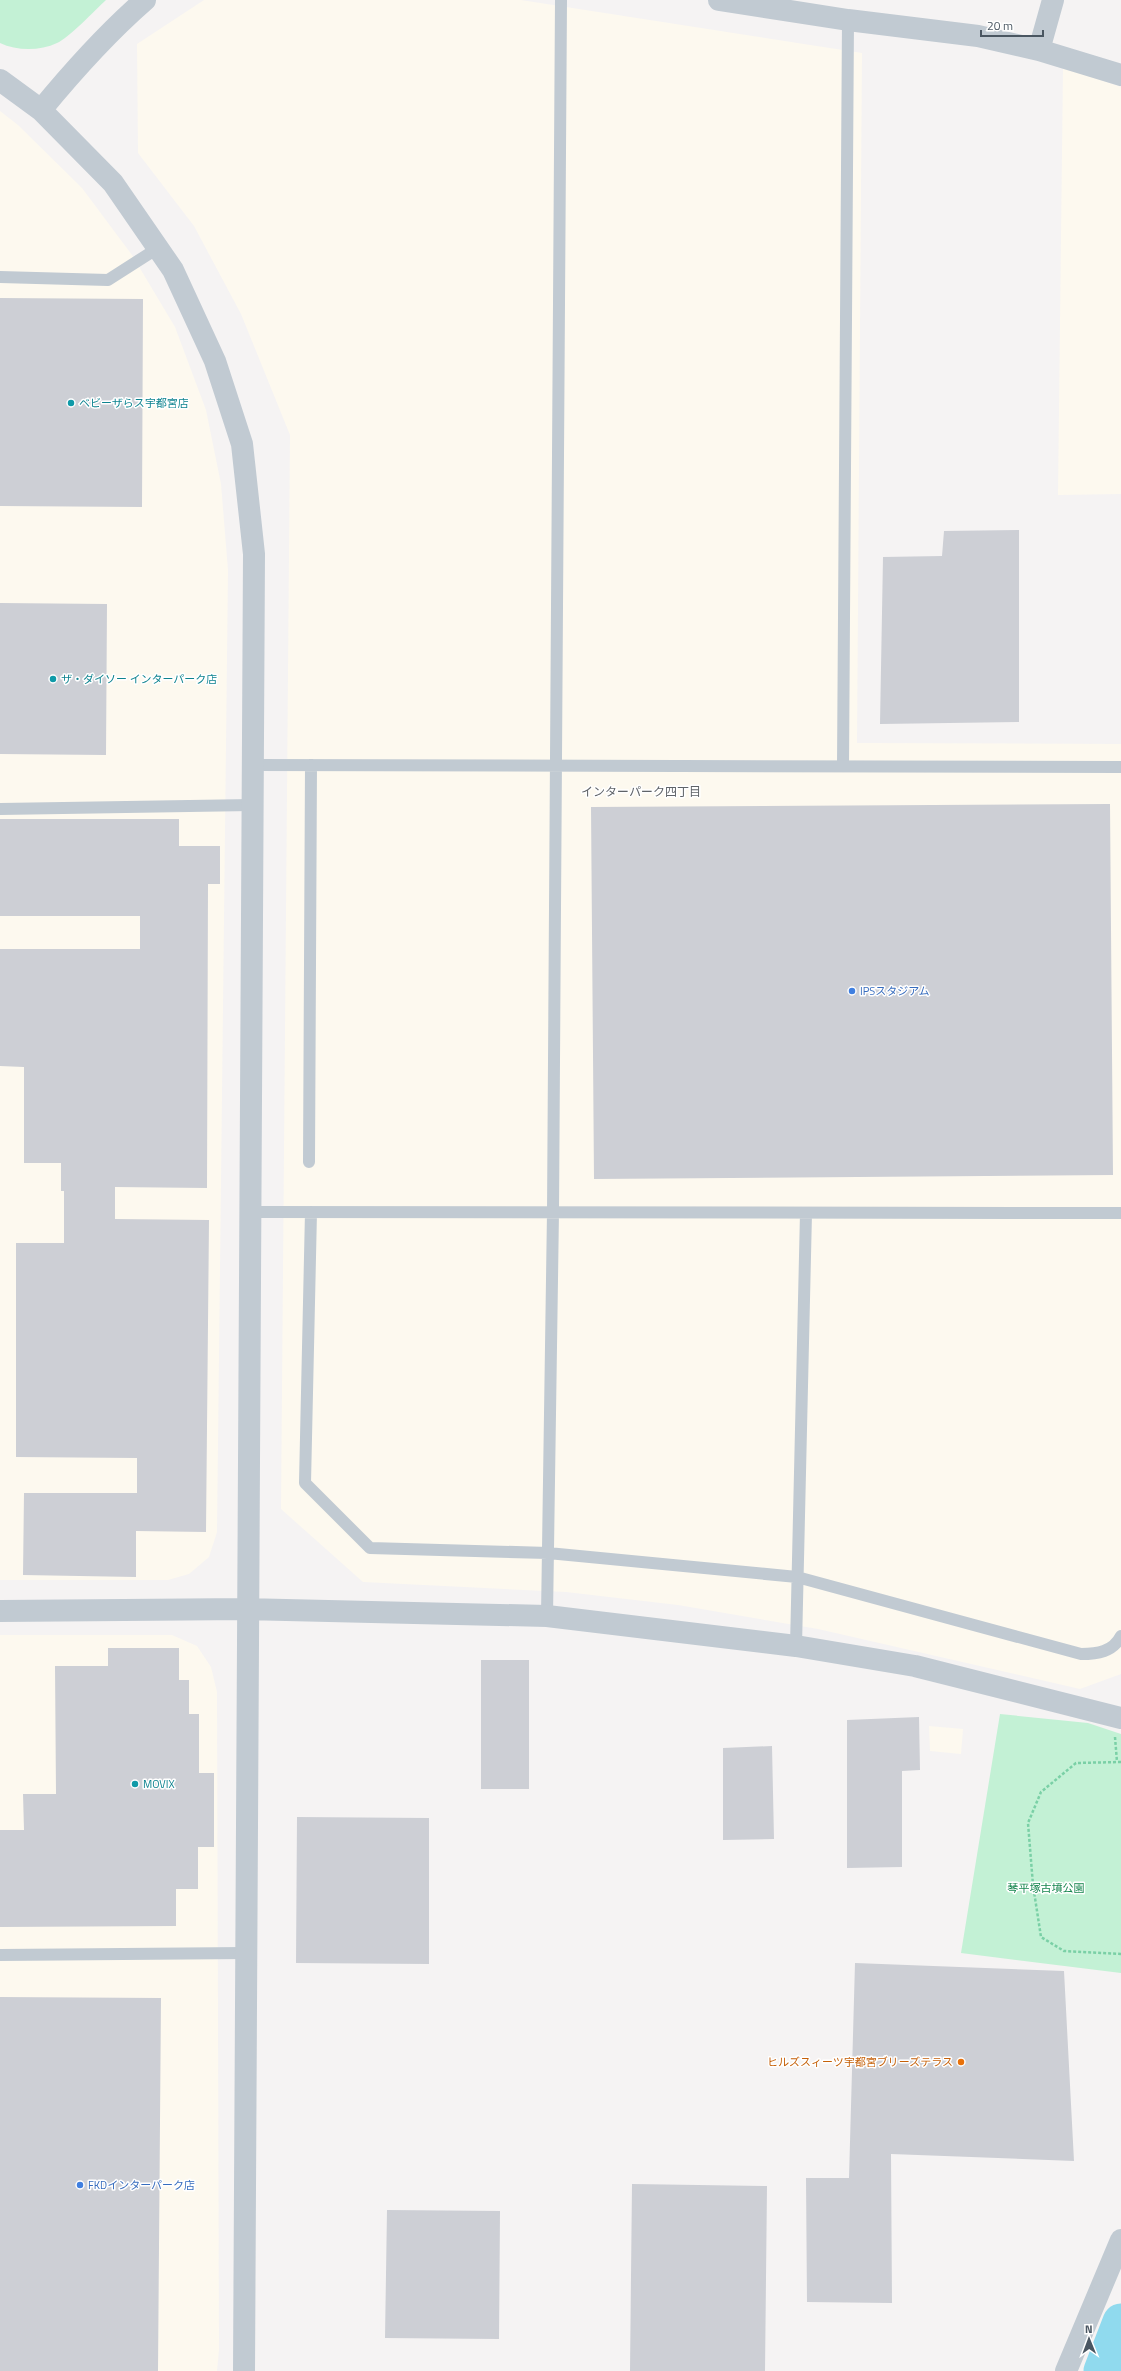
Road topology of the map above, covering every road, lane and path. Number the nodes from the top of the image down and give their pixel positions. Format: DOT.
graph roads {
  1 [pos="145,0"];
  2 [pos="561,0"];
  3 [pos="719,0"];
  4 [pos="1053,0"];
  5 [pos="848,20"];
  6 [pos="1040,50"];
  7 [pos="1121,75"];
  8 [pos="0,80"];
  9 [pos="41,110"];
  10 [pos="158,248"];
  11 [pos="0,277"];
  12 [pos="252,765"];
  13 [pos="311,765"];
  14 [pos="555,766"];
  15 [pos="843,766"];
  16 [pos="1121,767"];
  17 [pos="252,805"];
  18 [pos="0,809"];
  19 [pos="309,1162"];
  20 [pos="250,1212"];
  21 [pos="311,1212"];
  22 [pos="553,1212"];
  23 [pos="806,1213"];
  24 [pos="1121,1213"];
  25 [pos="548,1553"];
  26 [pos="797,1577"];
  27 [pos="247,1609"];
  28 [pos="0,1612"];
  29 [pos="547,1616"];
  30 [pos="1121,1636"];
  31 [pos="796,1646"];
  32 [pos="1121,1718"];
  33 [pos="1121,1762"];
  34 [pos="246,1953"];
  35 [pos="1121,1954"];
  36 [pos="0,1955"];
  37 [pos="1121,2240"];
  38 [pos="244,2371"];
  39 [pos="1066,2371"];
  1 -- 9 [label="street"];
  2 -- 14 [label="lane"];
  3 -- 5 [label="street"];
  4 -- 6 [label="street"];
  5 -- 6 [label="street"];
  5 -- 15 [label="lane"];
  6 -- 7 [label="street"];
  8 -- 9 [label="street"];
  9 -- 10 [label="street"];
  10 -- 11 [label="lane"];
  10 -- 12 [label="street"];
  12 -- 13 [label="lane"];
  12 -- 17 [label="street"];
  13 -- 14 [label="lane"];
  13 -- 19 [label="lane"];
  14 -- 15 [label="lane"];
  14 -- 22 [label="lane"];
  15 -- 16 [label="lane"];
  17 -- 18 [label="lane"];
  17 -- 20 [label="street"];
  20 -- 21 [label="lane"];
  20 -- 27 [label="street"];
  21 -- 22 [label="lane"];
  21 -- 25 [label="lane"];
  22 -- 23 [label="lane"];
  22 -- 25 [label="lane"];
  23 -- 24 [label="lane"];
  23 -- 26 [label="lane"];
  25 -- 26 [label="lane"];
  25 -- 29 [label="lane"];
  26 -- 30 [label="lane"];
  26 -- 31 [label="lane"];
  27 -- 28 [label="street"];
  27 -- 29 [label="street"];
  27 -- 34 [label="street"];
  29 -- 31 [label="street"];
  31 -- 32 [label="street"];
  33 -- 35 [label="path"];
  34 -- 36 [label="lane"];
  34 -- 38 [label="street"];
  37 -- 39 [label="street"];
}
